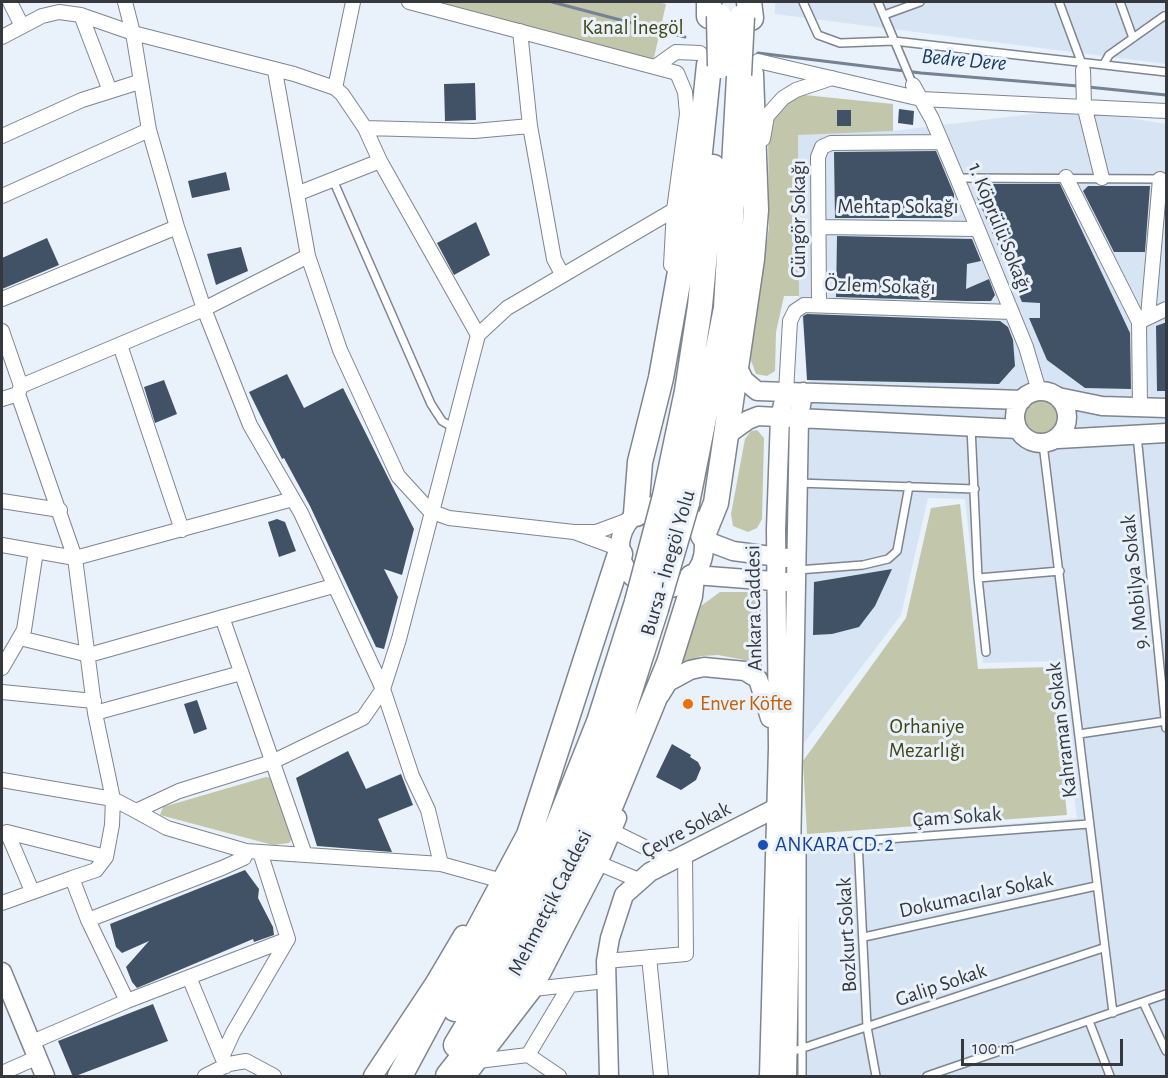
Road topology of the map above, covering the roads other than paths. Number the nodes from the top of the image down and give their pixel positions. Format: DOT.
graph roads {
  1 [pos="10,2"];
  2 [pos="125,2"];
  3 [pos="353,2"];
  4 [pos="409,2"];
  5 [pos="803,2"];
  6 [pos="878,2"];
  7 [pos="920,2"];
  8 [pos="1059,2"];
  9 [pos="1120,2"];
  10 [pos="730,9"];
  11 [pos="81,15"];
  12 [pos="884,15"];
  13 [pos="1164,16"];
  14 [pos="22,26"];
  15 [pos="520,31"];
  16 [pos="133,33"];
  17 [pos="2,37"];
  18 [pos="1133,38"];
  19 [pos="894,40"];
  20 [pos="1104,64"];
  21 [pos="729,66"];
  22 [pos="1083,66"];
  23 [pos="655,67"];
  24 [pos="275,71"];
  25 [pos="1167,72"];
  26 [pos="832,78"];
  27 [pos="140,82"];
  28 [pos="913,84"];
  29 [pos="335,88"];
  30 [pos="110,91"];
  31 [pos="921,99"];
  32 [pos="1084,101"];
  33 [pos="1167,111"];
  34 [pos="530,126"];
  35 [pos="365,128"];
  36 [pos="149,130"];
  37 [pos="2,136"];
  38 [pos="942,142"];
  39 [pos="380,162"];
  40 [pos="1066,177"];
  41 [pos="957,178"];
  42 [pos="1102,178"];
  43 [pos="1163,179"];
  44 [pos="333,180"];
  45 [pos="299,193"];
  46 [pos="2,196"];
  47 [pos="756,200"];
  48 [pos="674,210"];
  49 [pos="177,227"];
  50 [pos="819,227"];
  51 [pos="978,229"];
  52 [pos="308,256"];
  53 [pos="562,273"];
  54 [pos="2,300"];
  55 [pos="819,304"];
  56 [pos="204,309"];
  57 [pos="1167,309"];
  58 [pos="1012,312"];
  59 [pos="1144,319"];
  60 [pos="2,331"];
  61 [pos="478,334"];
  62 [pos="120,345"];
  63 [pos="665,358"];
  64 [pos="737,366"];
  65 [pos="20,390"];
  66 [pos="1040,391"];
  67 [pos="794,392"];
  68 [pos="1058,397"];
  69 [pos="2,399"];
  70 [pos="1022,400"];
  71 [pos="1140,408"];
  72 [pos="1167,408"];
  73 [pos="789,418"];
  74 [pos="452,427"];
  75 [pos="971,427"];
  76 [pos="1018,429"];
  77 [pos="1137,433"];
  78 [pos="1167,433"];
  79 [pos="727,435"];
  80 [pos="1050,441"];
  81 [pos="798,483"];
  82 [pos="909,486"];
  83 [pos="975,489"];
  84 [pos="293,499"];
  85 [pos="2,501"];
  86 [pos="60,510"];
  87 [pos="430,511"];
  88 [pos="634,517"];
  89 [pos="182,530"];
  90 [pos="574,532"];
  91 [pos="703,538"];
  92 [pos="2,545"];
  93 [pos="36,551"];
  94 [pos="620,551"];
  95 [pos="75,558"];
  96 [pos="776,558"];
  97 [pos="796,570"];
  98 [pos="1060,571"];
  99 [pos="693,576"];
  100 [pos="978,578"];
  101 [pos="776,581"];
  102 [pos="333,586"];
  103 [pos="646,606"];
  104 [pos="222,617"];
  105 [pos="20,638"];
  106 [pos="7,649"];
  107 [pos="986,652"];
  108 [pos="89,655"];
  109 [pos="2,668"];
  110 [pos="241,673"];
  111 [pos="383,689"];
  112 [pos="2,692"];
  113 [pos="94,707"];
  114 [pos="652,707"];
  115 [pos="1166,724"];
  116 [pos="641,733"];
  117 [pos="1079,734"];
  118 [pos="562,737"];
  119 [pos="778,748"];
  120 [pos="272,762"];
  121 [pos="2,780"];
  122 [pos="113,799"];
  123 [pos="776,808"];
  124 [pos="136,811"];
  125 [pos="1089,824"];
  126 [pos="612,831"];
  127 [pos="4,833"];
  128 [pos="858,841"];
  129 [pos="797,846"];
  130 [pos="246,851"];
  131 [pos="260,852"];
  132 [pos="305,855"];
  133 [pos="106,857"];
  134 [pos="679,858"];
  135 [pos="598,863"];
  136 [pos="441,864"];
  137 [pos="72,878"];
  138 [pos="495,879"];
  139 [pos="641,880"];
  140 [pos="1096,886"];
  141 [pos="32,891"];
  142 [pos="2,903"];
  143 [pos="88,920"];
  144 [pos="864,936"];
  145 [pos="288,939"];
  146 [pos="1103,948"];
  147 [pos="649,957"];
  148 [pos="606,961"];
  149 [pos="189,977"];
  150 [pos="3,978"];
  151 [pos="606,981"];
  152 [pos="570,985"];
  153 [pos="533,989"];
  154 [pos="1167,994"];
  155 [pos="127,1001"];
  156 [pos="1143,1002"];
  157 [pos="1113,1013"];
  158 [pos="1089,1021"];
  159 [pos="867,1027"];
  160 [pos="33,1050"];
  161 [pos="794,1051"];
  162 [pos="1167,1051"];
  163 [pos="528,1055"];
  164 [pos="224,1061"];
  165 [pos="478,1061"];
  166 [pos="2,1073"];
  167 [pos="45,1077"];
  168 [pos="205,1077"];
  169 [pos="274,1077"];
  170 [pos="374,1077"];
  171 [pos="400,1077"];
  172 [pos="411,1077"];
  173 [pos="434,1077"];
  174 [pos="448,1077"];
  175 [pos="466,1077"];
  176 [pos="559,1077"];
  177 [pos="609,1077"];
  178 [pos="661,1077"];
  179 [pos="769,1077"];
  180 [pos="787,1077"];
  181 [pos="802,1077"];
  182 [pos="876,1077"];
  183 [pos="927,1077"];
  184 [pos="1110,1077"];
  1 -- 14 [label="street"];
  2 -- 16 [label="street"];
  3 -- 29 [label="street"];
  4 -- 15 [label="street"];
  5 -- 19 [label="lane"];
  6 -- 12 [label="lane"];
  7 -- 12 [label="lane"];
  8 -- 22 [label="lane"];
  9 -- 18 [label="lane"];
  10 -- 21 [label="highway, Bursa - İnegöl Yolu, bridge"];
  10 -- 21 [label="highway"];
  11 -- 14 [label="street"];
  11 -- 16 [label="street"];
  11 -- 30 [label="street"];
  12 -- 19 [label="lane"];
  13 -- 18 [label="lane"];
  14 -- 17 [label="street"];
  15 -- 23 [label="street"];
  15 -- 34 [label="street"];
  16 -- 24 [label="street"];
  16 -- 27 [label="street"];
  18 -- 20 [label="lane"];
  19 -- 22 [label="lane"];
  19 -- 28 [label="lane"];
  20 -- 22 [label="lane"];
  20 -- 25 [label="lane"];
  21 -- 23 [label="street"];
  21 -- 26 [label="street"];
  21 -- 47 [label="highway"];
  21 -- 63 [label="highway"];
  21 -- 103 [label="highway, Bursa - İnegöl Yolu, bridge"];
  22 -- 32 [label="street"];
  23 -- 48 [label="street"];
  24 -- 29 [label="street"];
  24 -- 45 [label="street"];
  26 -- 31 [label="street"];
  26 -- 47 [label="street"];
  27 -- 30 [label="street"];
  27 -- 36 [label="street"];
  28 -- 31 [label="street, 1. Köprülü Sokağı"];
  29 -- 35 [label="street"];
  30 -- 37 [label="street"];
  31 -- 32 [label="street"];
  31 -- 38 [label="street, 1. Köprülü Sokağı"];
  32 -- 33 [label="street"];
  32 -- 42 [label="street"];
  34 -- 35 [label="street"];
  34 -- 53 [label="street"];
  35 -- 39 [label="street"];
  36 -- 46 [label="street"];
  36 -- 49 [label="street"];
  38 -- 41 [label="street, 1. Köprülü Sokağı"];
  38 -- 50 [label="street, Güngör Sokağı"];
  39 -- 44 [label="street"];
  39 -- 61 [label="street"];
  40 -- 41 [label="lane"];
  40 -- 42 [label="lane"];
  40 -- 59 [label="street"];
  41 -- 51 [label="street, 1. Köprülü Sokağı"];
  42 -- 43 [label="lane"];
  43 -- 59 [label="street"];
  44 -- 45 [label="street"];
  44 -- 74 [label="lane"];
  45 -- 52 [label="street"];
  47 -- 64 [label="highway"];
  48 -- 53 [label="street"];
  48 -- 63 [label="street"];
  49 -- 54 [label="street"];
  49 -- 56 [label="street"];
  50 -- 51 [label="street, Mehtap Sokağı"];
  50 -- 55 [label="street, Güngör Sokağı"];
  51 -- 58 [label="street, 1. Köprülü Sokağı"];
  52 -- 56 [label="street"];
  52 -- 87 [label="street"];
  53 -- 61 [label="street"];
  55 -- 58 [label="street, Özlem Sokağı"];
  55 -- 67 [label="street, Özlem Sokağı"];
  56 -- 62 [label="street"];
  56 -- 84 [label="street"];
  57 -- 59 [label="street"];
  58 -- 66 [label="street, 1. Köprülü Sokağı"];
  59 -- 71 [label="street"];
  60 -- 65 [label="street"];
  61 -- 74 [label="street"];
  62 -- 65 [label="street"];
  62 -- 89 [label="street"];
  63 -- 88 [label="highway"];
  64 -- 67 [label="main road"];
  64 -- 79 [label="highway"];
  65 -- 69 [label="street"];
  65 -- 86 [label="street"];
  66 -- 68 [label="main road"];
  66 -- 70 [label="main road"];
  67 -- 70 [label="main road"];
  67 -- 73 [label="main road, Ankara Caddesi"];
  68 -- 71 [label="main road"];
  68 -- 80 [label="main road"];
  70 -- 76 [label="main road"];
  71 -- 72 [label="main road"];
  73 -- 75 [label="main road"];
  73 -- 79 [label="main road"];
  73 -- 81 [label="main road, Ankara Caddesi"];
  73 -- 96 [label="main road, Ankara Caddesi"];
  74 -- 87 [label="street"];
  75 -- 76 [label="main road"];
  75 -- 83 [label="lane"];
  76 -- 80 [label="main road"];
  77 -- 78 [label="main road"];
  77 -- 80 [label="main road"];
  77 -- 115 [label="lane, 9. Mobilya Sokak"];
  79 -- 91 [label="highway"];
  80 -- 98 [label="lane, Kahraman Sokak"];
  81 -- 82 [label="lane"];
  81 -- 97 [label="main road, Ankara Caddesi"];
  82 -- 83 [label="lane"];
  82 -- 97 [label="lane"];
  83 -- 100 [label="lane"];
  84 -- 89 [label="street"];
  84 -- 102 [label="street"];
  85 -- 86 [label="street"];
  86 -- 95 [label="street"];
  87 -- 90 [label="street"];
  87 -- 111 [label="street"];
  88 -- 90 [label="street"];
  88 -- 91 [label="main road"];
  88 -- 94 [label="main road"];
  89 -- 95 [label="street"];
  90 -- 94 [label="street"];
  91 -- 96 [label="main road"];
  91 -- 99 [label="main road"];
  92 -- 93 [label="street"];
  93 -- 95 [label="street"];
  93 -- 105 [label="street"];
  94 -- 99 [label="main road"];
  94 -- 118 [label="highway"];
  95 -- 108 [label="street"];
  96 -- 97 [label="main road"];
  96 -- 101 [label="main road, Ankara Caddesi"];
  97 -- 101 [label="main road"];
  97 -- 129 [label="main road, Ankara Caddesi"];
  98 -- 100 [label="lane"];
  98 -- 117 [label="lane, Kahraman Sokak"];
  99 -- 101 [label="main road"];
  99 -- 114 [label="highway"];
  100 -- 107 [label="lane"];
  101 -- 119 [label="main road, Ankara Caddesi"];
  102 -- 104 [label="street"];
  102 -- 111 [label="street"];
  103 -- 172 [label="highway, Bursa - İnegöl Yolu"];
  103 -- 173 [label="highway, Bursa - İnegöl Yolu"];
  104 -- 108 [label="street"];
  104 -- 110 [label="street"];
  105 -- 106 [label="street"];
  105 -- 108 [label="street"];
  106 -- 109 [label="street"];
  108 -- 113 [label="street"];
  110 -- 113 [label="street"];
  110 -- 120 [label="street"];
  111 -- 120 [label="street"];
  111 -- 136 [label="street"];
  112 -- 113 [label="street"];
  113 -- 122 [label="street"];
  114 -- 116 [label="highway"];
  114 -- 119 [label="main road"];
  115 -- 117 [label="lane"];
  116 -- 126 [label="main road, Mehmetçik Caddesi"];
  116 -- 174 [label="highway"];
  117 -- 125 [label="lane, Kahraman Sokak"];
  118 -- 138 [label="main road"];
  118 -- 171 [label="highway"];
  119 -- 123 [label="main road, Ankara Caddesi"];
  120 -- 124 [label="street"];
  120 -- 132 [label="street"];
  121 -- 122 [label="street"];
  122 -- 124 [label="street"];
  122 -- 133 [label="street"];
  123 -- 134 [label="main road, Çevre Sokak"];
  123 -- 179 [label="main road, Ankara Caddesi"];
  124 -- 130 [label="street"];
  125 -- 128 [label="lane, Çam Sokak"];
  125 -- 140 [label="lane, Kahraman Sokak"];
  126 -- 134 [label="street"];
  126 -- 135 [label="main road, Mehmetçik Caddesi"];
  127 -- 133 [label="street"];
  127 -- 141 [label="street"];
  128 -- 129 [label="lane, Çam Sokak"];
  128 -- 144 [label="lane, Bozkurt Sokak"];
  129 -- 161 [label="main road, Ankara Caddesi"];
  130 -- 131 [label="street"];
  130 -- 143 [label="street"];
  131 -- 132 [label="street"];
  131 -- 145 [label="street"];
  132 -- 136 [label="street"];
  133 -- 137 [label="street"];
  134 -- 139 [label="main road, Çevre Sokak"];
  134 -- 147 [label="street"];
  135 -- 139 [label="street"];
  135 -- 153 [label="main road, Mehmetçik Caddesi"];
  136 -- 138 [label="street"];
  137 -- 141 [label="street"];
  137 -- 143 [label="street"];
  138 -- 170 [label="main road"];
  139 -- 148 [label="main road, Çevre Sokak"];
  140 -- 144 [label="lane, Dokumacılar Sokak"];
  140 -- 146 [label="lane, Kahraman Sokak"];
  141 -- 142 [label="street"];
  143 -- 155 [label="street"];
  144 -- 159 [label="lane, Bozkurt Sokak"];
  145 -- 149 [label="street"];
  145 -- 164 [label="street"];
  146 -- 157 [label="lane, Kahraman Sokak"];
  146 -- 159 [label="lane, Galip Sokak"];
  147 -- 148 [label="street"];
  147 -- 178 [label="street"];
  148 -- 151 [label="main road, Çevre Sokak"];
  149 -- 155 [label="street"];
  149 -- 164 [label="street"];
  150 -- 160 [label="main road"];
  151 -- 152 [label="street"];
  151 -- 177 [label="main road, Çevre Sokak"];
  152 -- 153 [label="street"];
  152 -- 163 [label="street"];
  153 -- 165 [label="main road, Mehmetçik Caddesi"];
  154 -- 156 [label="lane"];
  155 -- 160 [label="street"];
  156 -- 157 [label="lane"];
  156 -- 162 [label="lane"];
  157 -- 158 [label="lane"];
  158 -- 183 [label="lane"];
  158 -- 184 [label="lane"];
  159 -- 161 [label="lane, Galip Sokak"];
  159 -- 182 [label="lane, Bozkurt Sokak"];
  160 -- 166 [label="street"];
  160 -- 167 [label="main road"];
  161 -- 180 [label="main road, Ankara Caddesi"];
  161 -- 181 [label="lane"];
  163 -- 165 [label="street"];
  163 -- 176 [label="street"];
  164 -- 168 [label="street"];
  164 -- 169 [label="street"];
  165 -- 175 [label="main road, Mehmetçik Caddesi"];
}
